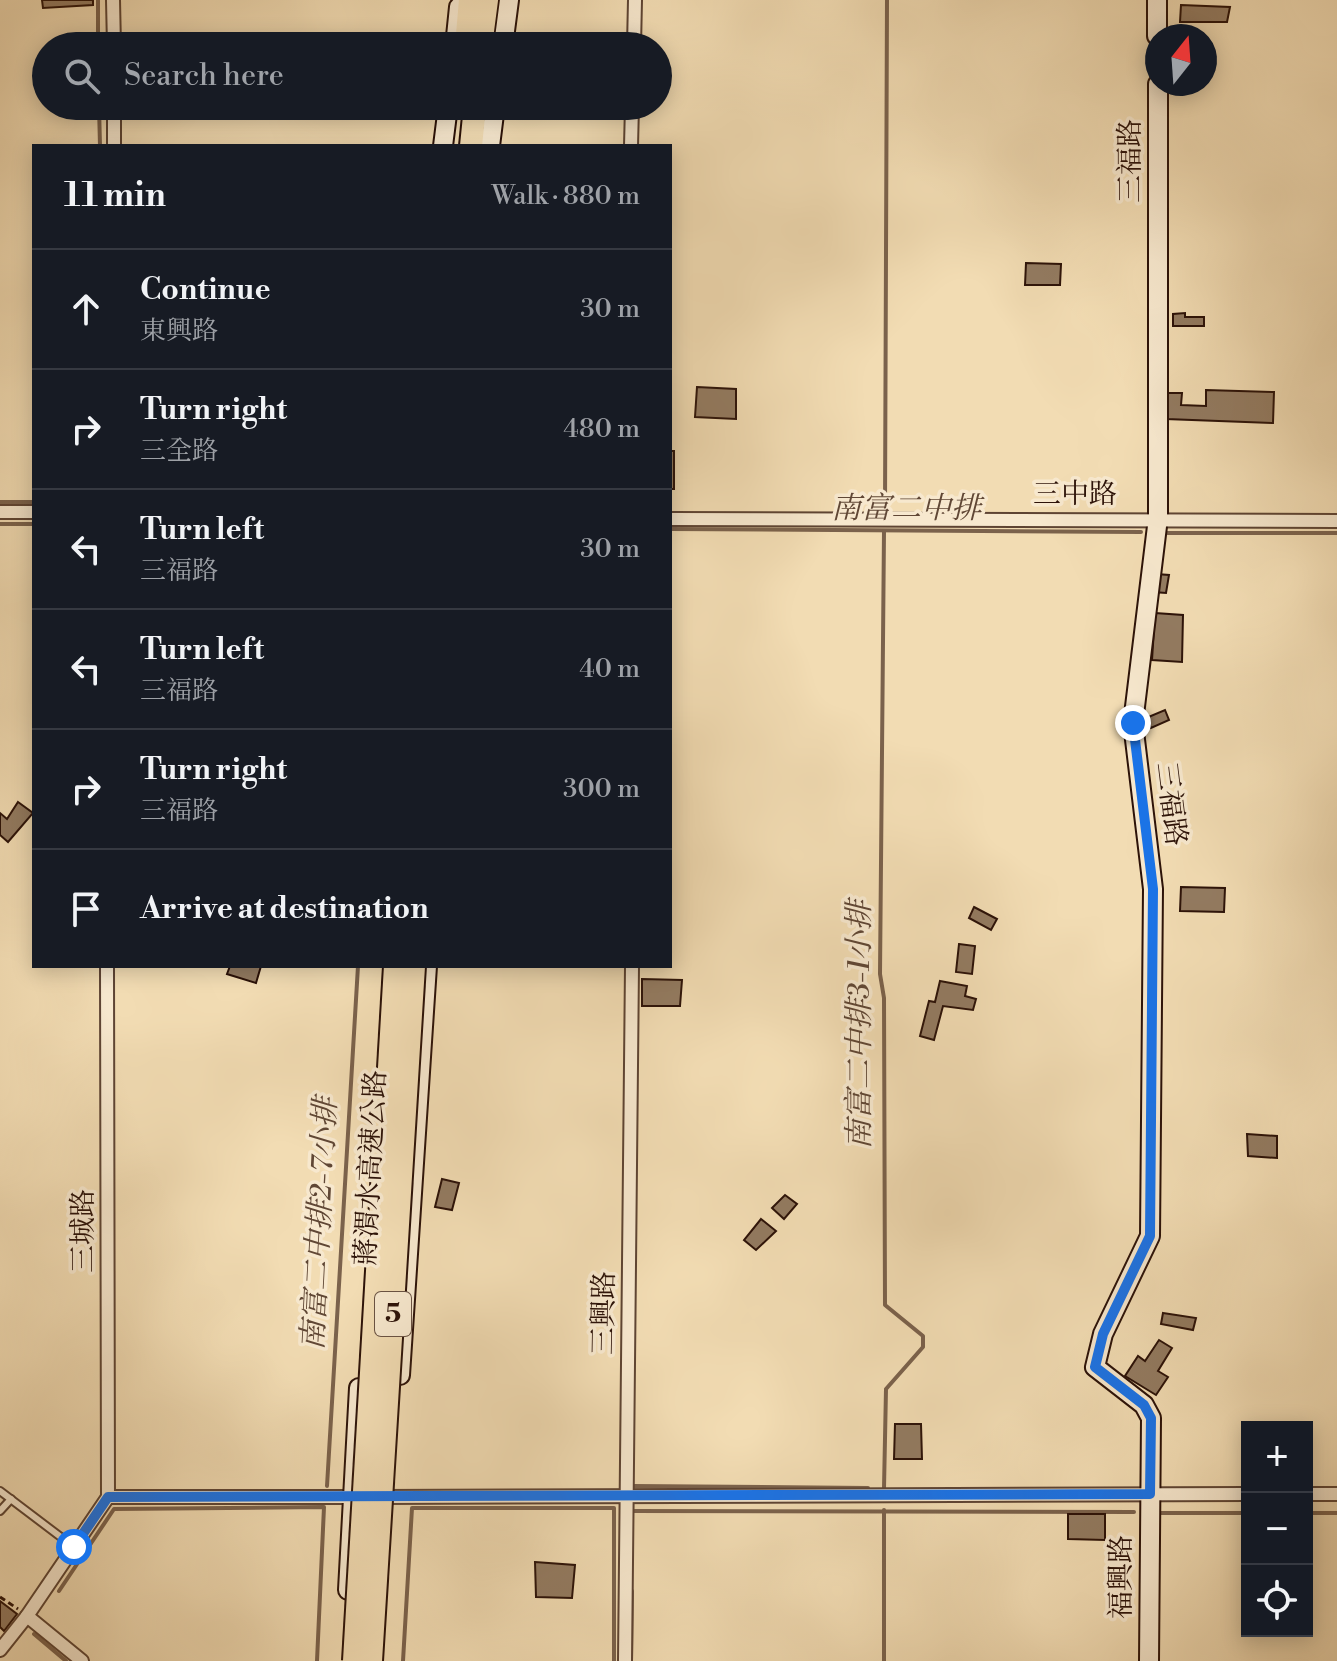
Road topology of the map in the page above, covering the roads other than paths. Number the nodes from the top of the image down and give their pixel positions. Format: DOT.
graph roads {
  1 [pos="113,0"];
  2 [pos="460,0"];
  3 [pos="470,0"];
  4 [pos="487,0"];
  5 [pos="509,0"];
  6 [pos="635,0"];
  7 [pos="1157,0"];
  8 [pos="1157,24"];
  9 [pos="114,32"];
  10 [pos="457,32"];
  11 [pos="467,32"];
  12 [pos="483,32"];
  13 [pos="505,32"];
  14 [pos="634,32"];
  15 [pos="1158,96"];
  16 [pos="114,120"];
  17 [pos="446,120"];
  18 [pos="459,120"];
  19 [pos="474,120"];
  20 [pos="493,120"];
  21 [pos="632,120"];
  22 [pos="114,144"];
  23 [pos="443,144"];
  24 [pos="456,144"];
  25 [pos="471,144"];
  26 [pos="490,144"];
  27 [pos="631,144"];
  28 [pos="0,512"];
  29 [pos="32,512"];
  30 [pos="1158,518"];
  31 [pos="672,519"];
  32 [pos="1337,521"];
  33 [pos="107,968"];
  34 [pos="386,968"];
  35 [pos="395,968"];
  36 [pos="414,968"];
  37 [pos="427,968"];
  38 [pos="632,968"];
  39 [pos="0,1491"];
  40 [pos="1150,1494"];
  41 [pos="1241,1494"];
  42 [pos="1313,1494"];
  43 [pos="1337,1494"];
  44 [pos="626,1495"];
  45 [pos="108,1497"];
  46 [pos="352,1497"];
  47 [pos="391,1498"];
  48 [pos="11,1499"];
  49 [pos="0,1511"];
  50 [pos="74,1547"];
  51 [pos="27,1616"];
  52 [pos="0,1650"];
  53 [pos="82,1661"];
  54 [pos="344,1661"];
  55 [pos="354,1661"];
  56 [pos="371,1661"];
  57 [pos="381,1661"];
  58 [pos="625,1661"];
  59 [pos="1149,1661"];
  1 -- 9 [label="street"];
  2 -- 10 [label="street"];
  3 -- 11 [label="highway"];
  4 -- 12 [label="highway"];
  5 -- 13 [label="street"];
  6 -- 14 [label="street"];
  7 -- 8 [label="street"];
  15 -- 30 [label="street, 三福路"];
  16 -- 22 [label="street"];
  17 -- 23 [label="street"];
  18 -- 24 [label="highway"];
  19 -- 25 [label="highway"];
  20 -- 26 [label="street"];
  21 -- 27 [label="street"];
  28 -- 29 [label="street"];
  30 -- 31 [label="street, 三中路"];
  30 -- 32 [label="street, 三中路"];
  30 -- 40 [label="street, 三福路"];
  33 -- 45 [label="street, 三城路"];
  34 -- 46 [label="street"];
  35 -- 55 [label="highway, 蔣渭水高速公路 / 5, bridge"];
  36 -- 56 [label="highway, 蔣渭水高速公路 / 5, bridge"];
  37 -- 47 [label="street"];
  38 -- 44 [label="street, 三興路"];
  39 -- 48 [label="lane"];
  40 -- 41 [label="street"];
  40 -- 44 [label="street"];
  40 -- 59 [label="street, 福興路"];
  42 -- 43 [label="street"];
  44 -- 47 [label="street"];
  44 -- 58 [label="street, 三興路"];
  45 -- 46 [label="street"];
  45 -- 50 [label="street"];
  46 -- 47 [label="street"];
  46 -- 54 [label="street"];
  47 -- 57 [label="street"];
  48 -- 49 [label="lane"];
  48 -- 50 [label="lane"];
  50 -- 51 [label="street"];
  51 -- 52 [label="street"];
  51 -- 53 [label="street"];
}
